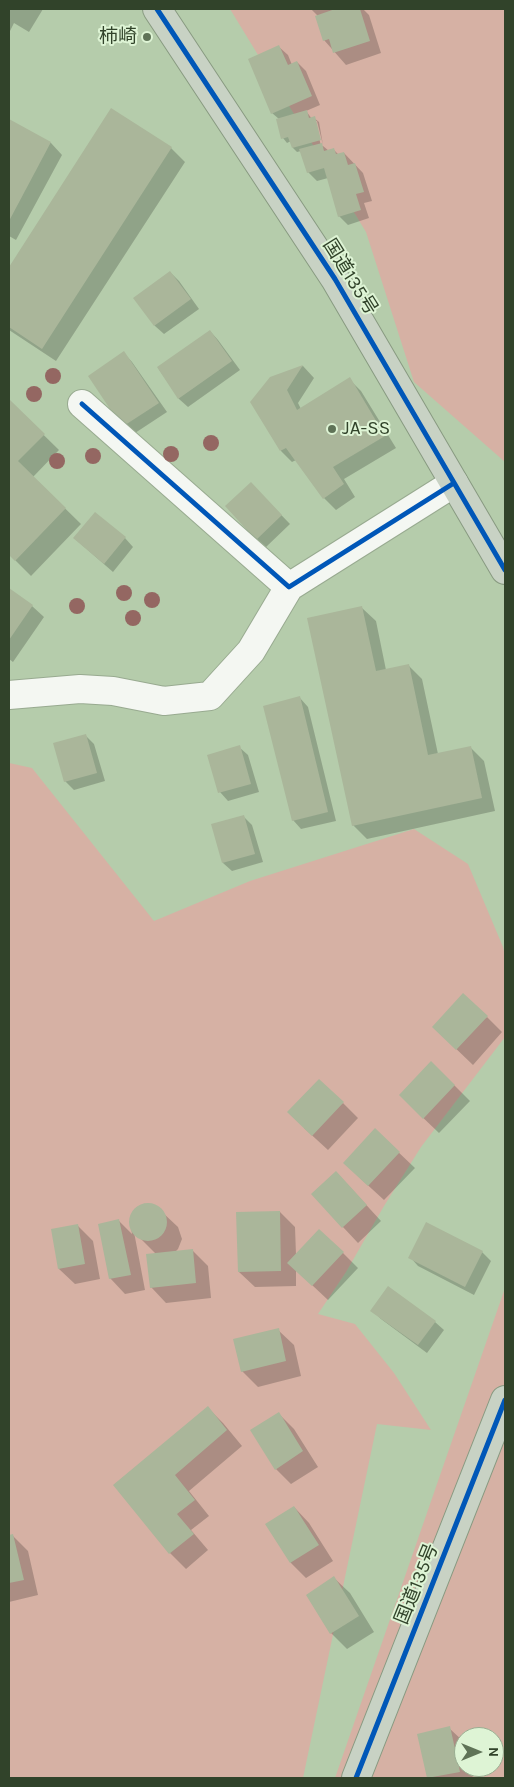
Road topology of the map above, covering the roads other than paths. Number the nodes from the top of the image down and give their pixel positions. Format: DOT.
graph roads {
  1 [pos="157,9"];
  2 [pos="82,404"];
  3 [pos="454,484"];
  4 [pos="505,570"];
  5 [pos="289,587"];
  6 [pos="9,695"];
  7 [pos="505,1400"];
  8 [pos="356,1778"];
  1 -- 3 [label="highway, 国道135号"];
  2 -- 5 [label="street"];
  3 -- 4 [label="highway, 国道135号"];
  3 -- 5 [label="street"];
  5 -- 6 [label="street"];
  7 -- 8 [label="highway, 国道135号"];
}
